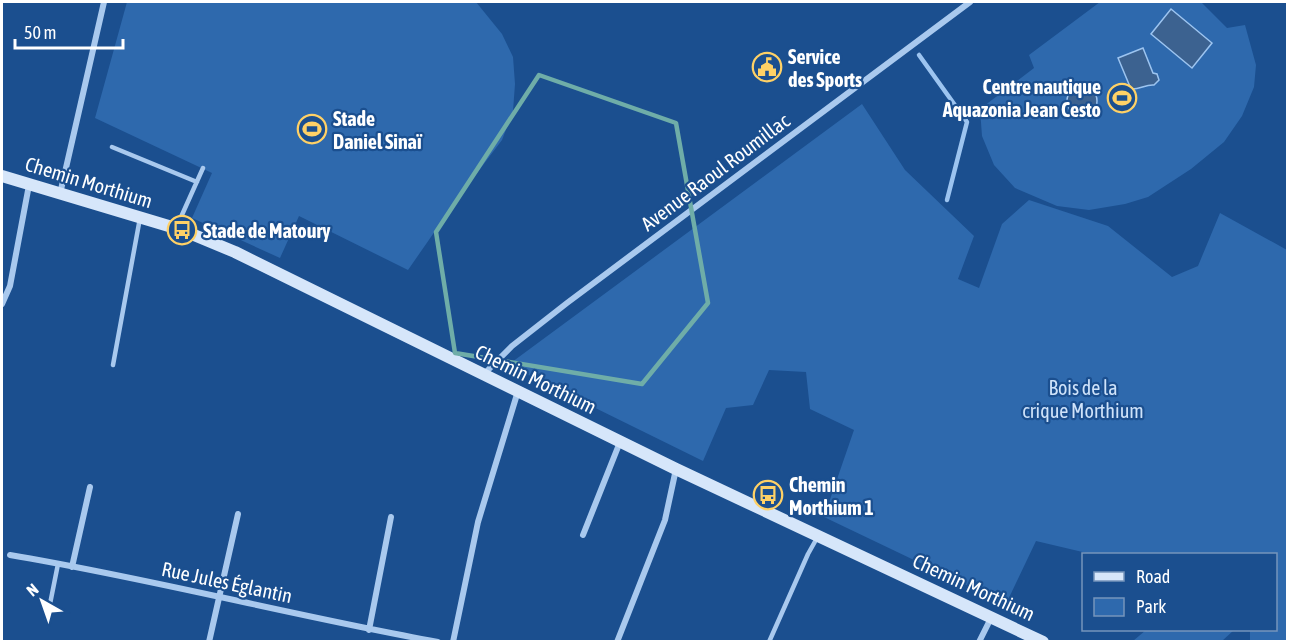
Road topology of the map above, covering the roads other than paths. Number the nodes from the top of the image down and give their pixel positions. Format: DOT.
graph roads {
  1 [pos="104,2"];
  2 [pos="970,2"];
  3 [pos="111,147"];
  4 [pos="203,168"];
  5 [pos="2,176"];
  6 [pos="197,182"];
  7 [pos="29,185"];
  8 [pos="60,194"];
  9 [pos="140,218"];
  10 [pos="176,229"];
  11 [pos="2,304"];
  12 [pos="113,365"];
  13 [pos="483,375"];
  14 [pos="518,391"];
  15 [pos="621,442"];
  16 [pos="676,469"];
  17 [pos="90,487"];
  18 [pos="238,514"];
  19 [pos="391,517"];
  20 [pos="583,535"];
  21 [pos="819,535"];
  22 [pos="10,555"];
  23 [pos="58,564"];
  24 [pos="72,567"];
  25 [pos="218,597"];
  26 [pos="992,616"];
  27 [pos="47,619"];
  28 [pos="369,630"];
  29 [pos="209,642"];
  30 [pos="438,642"];
  31 [pos="453,642"];
  32 [pos="617,642"];
  33 [pos="769,642"];
  34 [pos="979,642"];
  35 [pos="1043,642"];
  1 -- 8 [label="street"];
  2 -- 13 [label="street, Avenue Raoul Roumillac"];
  3 -- 6 [label="lane"];
  4 -- 6 [label="lane"];
  5 -- 7 [label="street, Chemin Morthium"];
  6 -- 10 [label="lane"];
  7 -- 8 [label="street, Chemin Morthium"];
  7 -- 11 [label="street"];
  8 -- 9 [label="street, Chemin Morthium"];
  9 -- 10 [label="street, Chemin Morthium"];
  9 -- 12 [label="lane"];
  10 -- 13 [label="street, Chemin Morthium"];
  13 -- 14 [label="street, Chemin Morthium"];
  14 -- 15 [label="street, Chemin Morthium"];
  14 -- 31 [label="street"];
  15 -- 16 [label="street, Chemin Morthium"];
  15 -- 20 [label="street"];
  16 -- 21 [label="street, Chemin Morthium"];
  16 -- 32 [label="street"];
  17 -- 24 [label="street"];
  18 -- 25 [label="street"];
  19 -- 28 [label="street"];
  21 -- 26 [label="street, Chemin Morthium"];
  21 -- 33 [label="lane"];
  22 -- 23 [label="street, Rue Jules Églantin"];
  23 -- 24 [label="street, Rue Jules Églantin"];
  23 -- 27 [label="lane"];
  24 -- 25 [label="street, Rue Jules Églantin"];
  25 -- 28 [label="street, Rue Jules Églantin"];
  25 -- 29 [label="street"];
  26 -- 34 [label="street"];
  26 -- 35 [label="street, Chemin Morthium"];
  28 -- 30 [label="street, Rue Jules Églantin"];
}
